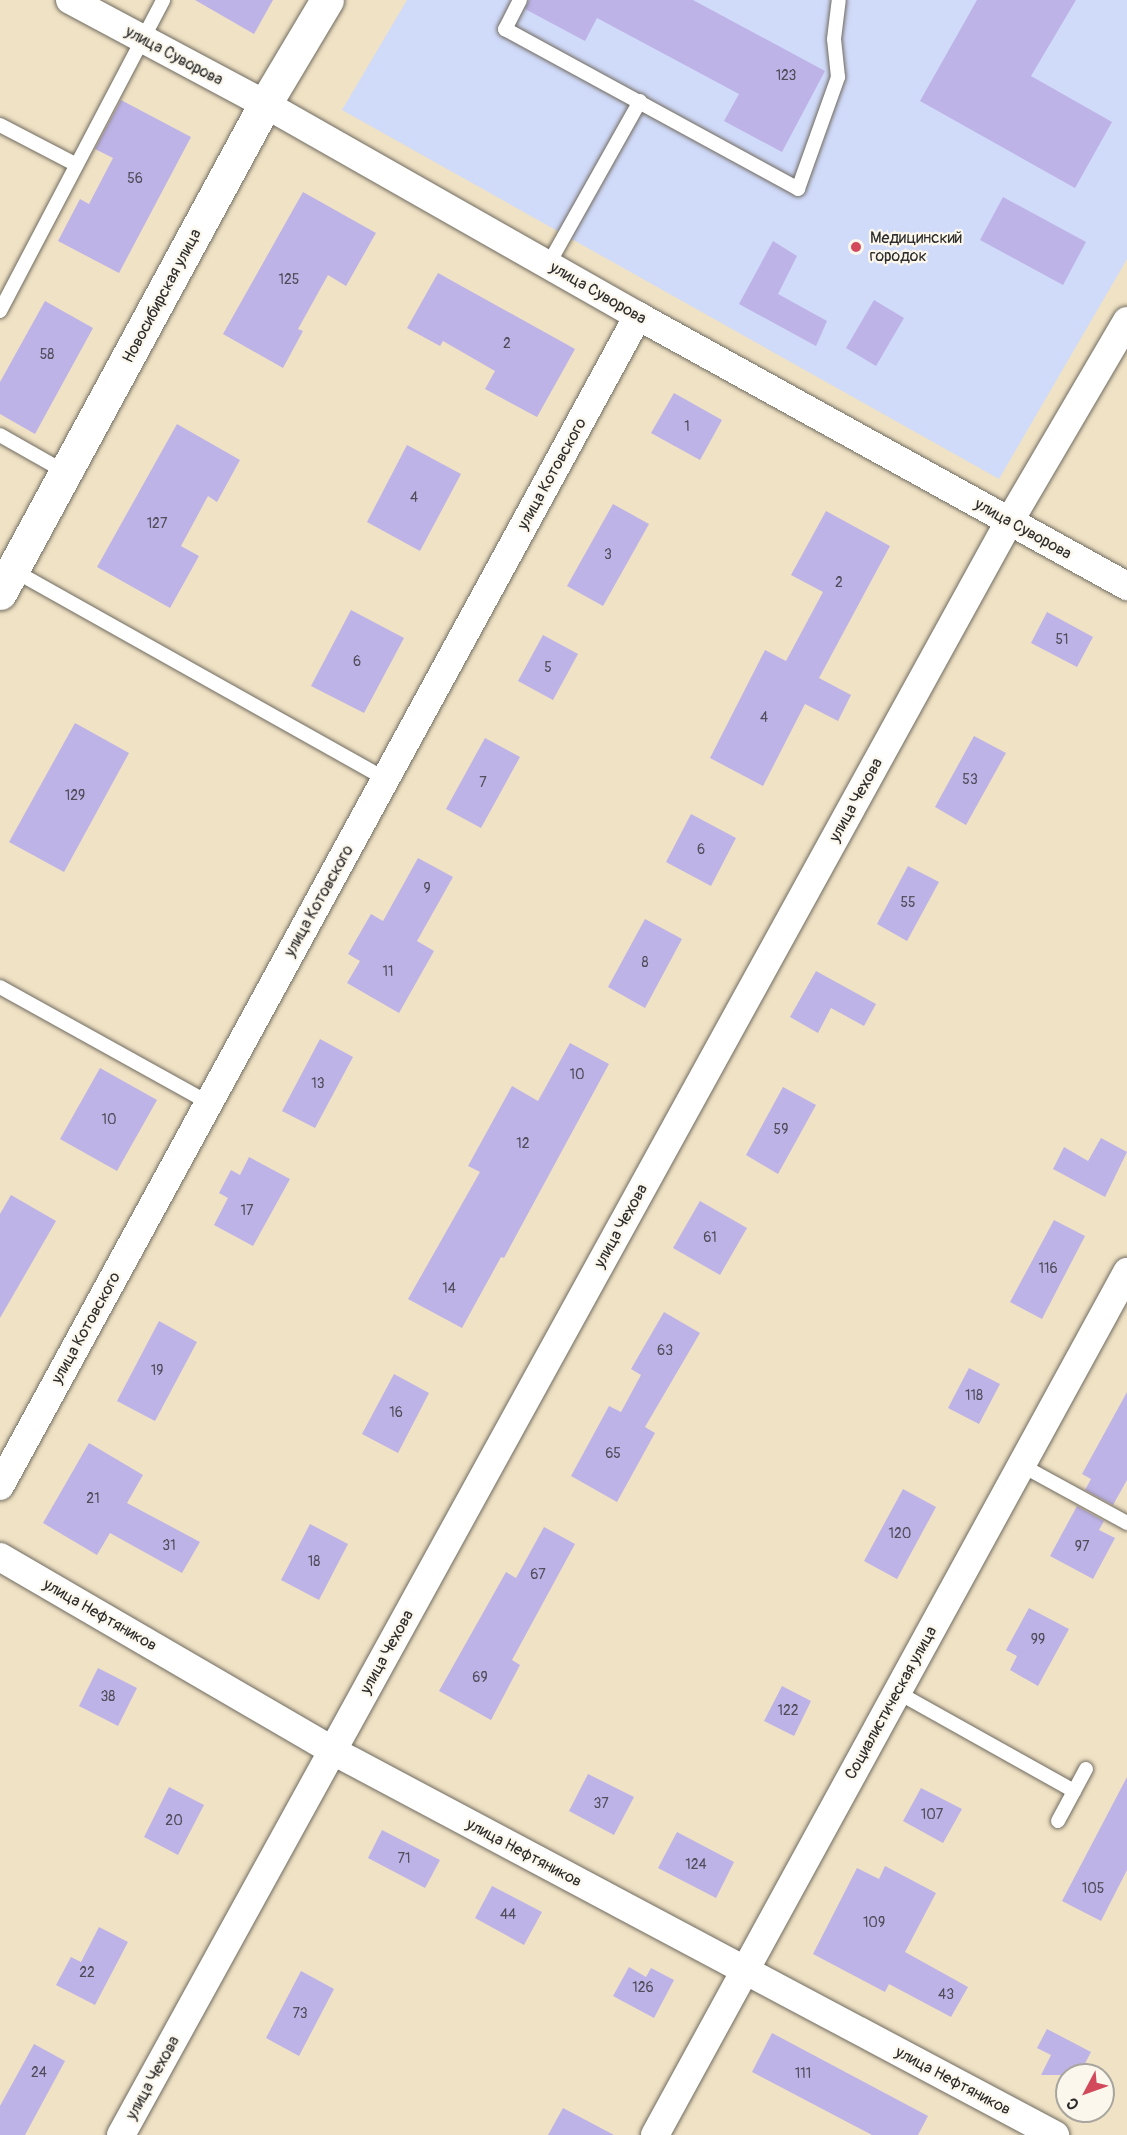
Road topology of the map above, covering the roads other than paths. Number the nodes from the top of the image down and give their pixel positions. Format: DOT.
graph roads {
  1 [pos="70,0"];
  2 [pos="163,0"];
  3 [pos="327,0"];
  4 [pos="520,0"];
  5 [pos="839,0"];
  6 [pos="142,39"];
  7 [pos="640,101"];
  8 [pos="265,104"];
  9 [pos="0,125"];
  10 [pos="75,164"];
  11 [pos="548,265"];
  12 [pos="0,311"];
  13 [pos="638,316"];
  14 [pos="1127,321"];
  15 [pos="0,435"];
  16 [pos="67,473"];
  17 [pos="1009,522"];
  18 [pos="6,582"];
  19 [pos="1127,586"];
  20 [pos="386,779"];
  21 [pos="0,987"];
  22 [pos="209,1103"];
  23 [pos="1127,1272"];
  24 [pos="1022,1465"];
  25 [pos="0,1486"];
  26 [pos="1127,1523"];
  27 [pos="0,1557"];
  28 [pos="897,1692"];
  29 [pos="333,1751"];
  30 [pos="1086,1769"];
  31 [pos="1074,1791"];
  32 [pos="1058,1821"];
  33 [pos="745,1970"];
  34 [pos="121,2135"];
  35 [pos="655,2135"];
  36 [pos="1055,2135"];
  1 -- 6 [label="street, улица Суворова"];
  2 -- 6 [label="lane"];
  3 -- 8 [label="main road, Новосибирская улица"];
  4 -- 7 [label="lane"];
  5 -- 7 [label="lane"];
  6 -- 8 [label="street, улица Суворова"];
  6 -- 10 [label="lane"];
  7 -- 11 [label="lane"];
  8 -- 11 [label="street, улица Суворова"];
  8 -- 16 [label="main road, Новосибирская улица"];
  9 -- 10 [label="lane"];
  10 -- 12 [label="lane"];
  11 -- 13 [label="street, улица Суворова"];
  13 -- 17 [label="street, улица Суворова"];
  13 -- 20 [label="street, улица Котовского"];
  14 -- 17 [label="street, улица Чехова"];
  15 -- 16 [label="lane"];
  16 -- 18 [label="main road, Новосибирская улица"];
  17 -- 19 [label="street, улица Суворова"];
  17 -- 29 [label="street, улица Чехова"];
  18 -- 20 [label="lane"];
  20 -- 22 [label="street, улица Котовского"];
  21 -- 22 [label="lane"];
  22 -- 25 [label="street, улица Котовского"];
  23 -- 24 [label="street, Социалистическая улица"];
  24 -- 26 [label="lane"];
  24 -- 28 [label="street, Социалистическая улица"];
  27 -- 29 [label="street, улица Нефтяников"];
  28 -- 31 [label="lane"];
  28 -- 33 [label="street, Социалистическая улица"];
  29 -- 33 [label="street, улица Нефтяников"];
  29 -- 34 [label="street, улица Чехова"];
  30 -- 31 [label="lane"];
  31 -- 32 [label="lane"];
  33 -- 35 [label="street, Социалистическая улица"];
  33 -- 36 [label="street, улица Нефтяников"];
}
